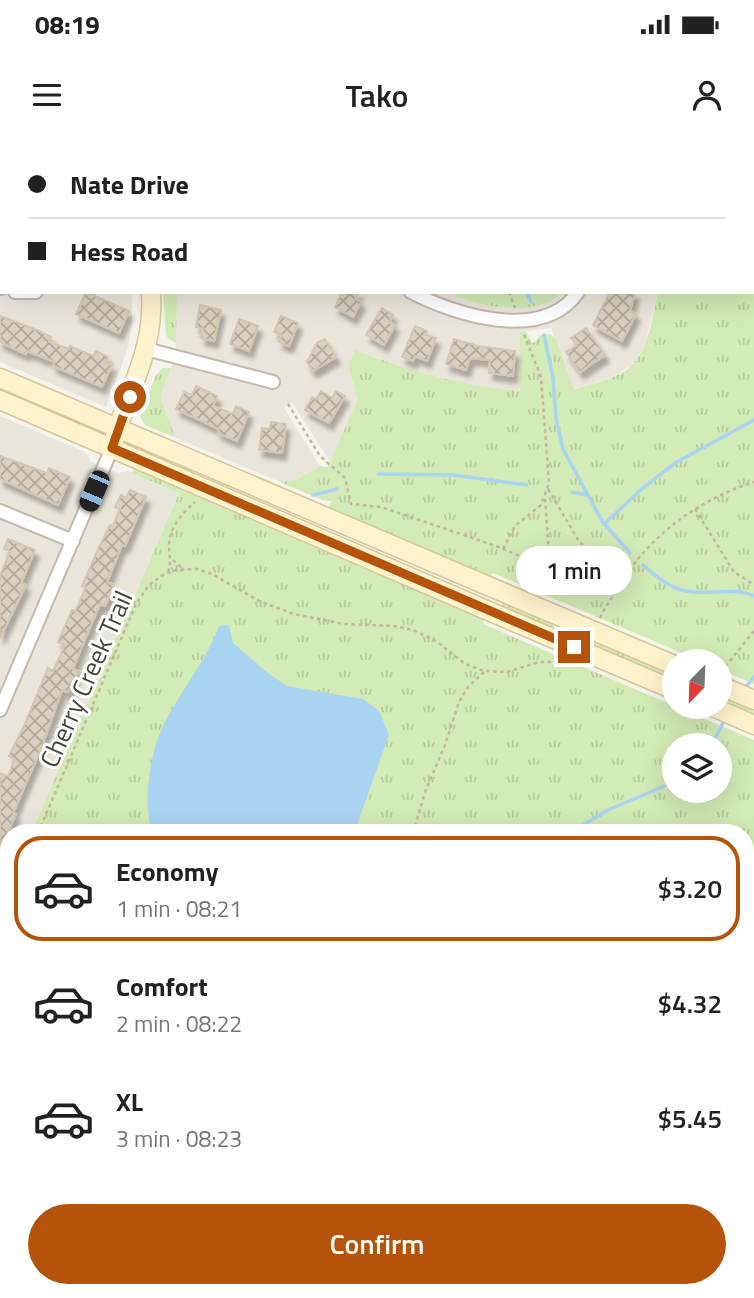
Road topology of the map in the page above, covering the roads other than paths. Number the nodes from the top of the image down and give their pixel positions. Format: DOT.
graph roads {
  1 [pos="151,294"];
  2 [pos="416,294"];
  3 [pos="576,294"];
  4 [pos="146,349"];
  5 [pos="0,378"];
  6 [pos="273,382"];
  7 [pos="0,400"];
  8 [pos="117,429"];
  9 [pos="112,448"];
  10 [pos="0,510"];
  11 [pos="73,541"];
  12 [pos="662,660"];
  13 [pos="662,685"];
  14 [pos="732,691"];
  15 [pos="754,700"];
  16 [pos="0,710"];
  17 [pos="732,715"];
  18 [pos="754,724"];
  1 -- 4 [label="main road"];
  2 -- 3 [label="street"];
  4 -- 6 [label="street"];
  4 -- 8 [label="main road"];
  5 -- 8 [label="main road"];
  7 -- 9 [label="main road"];
  8 -- 9 [label="main road"];
  8 -- 12 [label="main road, bridge"];
  9 -- 11 [label="street"];
  9 -- 13 [label="main road, bridge"];
  10 -- 11 [label="street"];
  11 -- 16 [label="street"];
  14 -- 15 [label="main road"];
  17 -- 18 [label="main road"];
}
